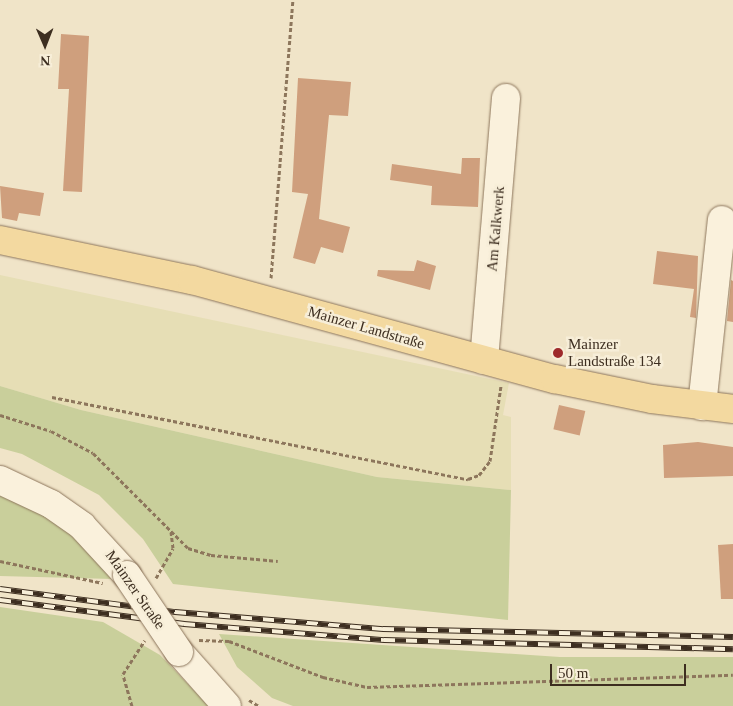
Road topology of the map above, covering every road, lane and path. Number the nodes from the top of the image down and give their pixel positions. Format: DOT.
graph roads {
  1 [pos="293,0"];
  2 [pos="506,98"];
  3 [pos="722,220"];
  4 [pos="0,240"];
  5 [pos="271,282"];
  6 [pos="495,363"];
  7 [pos="52,397"];
  8 [pos="702,406"];
  9 [pos="733,409"];
  10 [pos="0,415"];
  11 [pos="0,480"];
  12 [pos="278,561"];
  13 [pos="155,640"];
  14 [pos="185,646"];
  15 [pos="733,675"];
  16 [pos="132,706"];
  17 [pos="227,706"];
  1 -- 5 [label="path"];
  2 -- 6 [label="street, Am Kalkwerk"];
  3 -- 8 [label="street"];
  4 -- 6 [label="main road, Mainzer Landstraße"];
  6 -- 7 [label="path"];
  6 -- 8 [label="main road, Mainzer Landstraße"];
  8 -- 9 [label="main road, Mainzer Landstraße"];
  10 -- 12 [label="path"];
  11 -- 14 [label="street, Mainzer Straße, bridge"];
  13 -- 16 [label="path"];
  14 -- 15 [label="path"];
  14 -- 17 [label="street, Mainzer Straße"];
}
